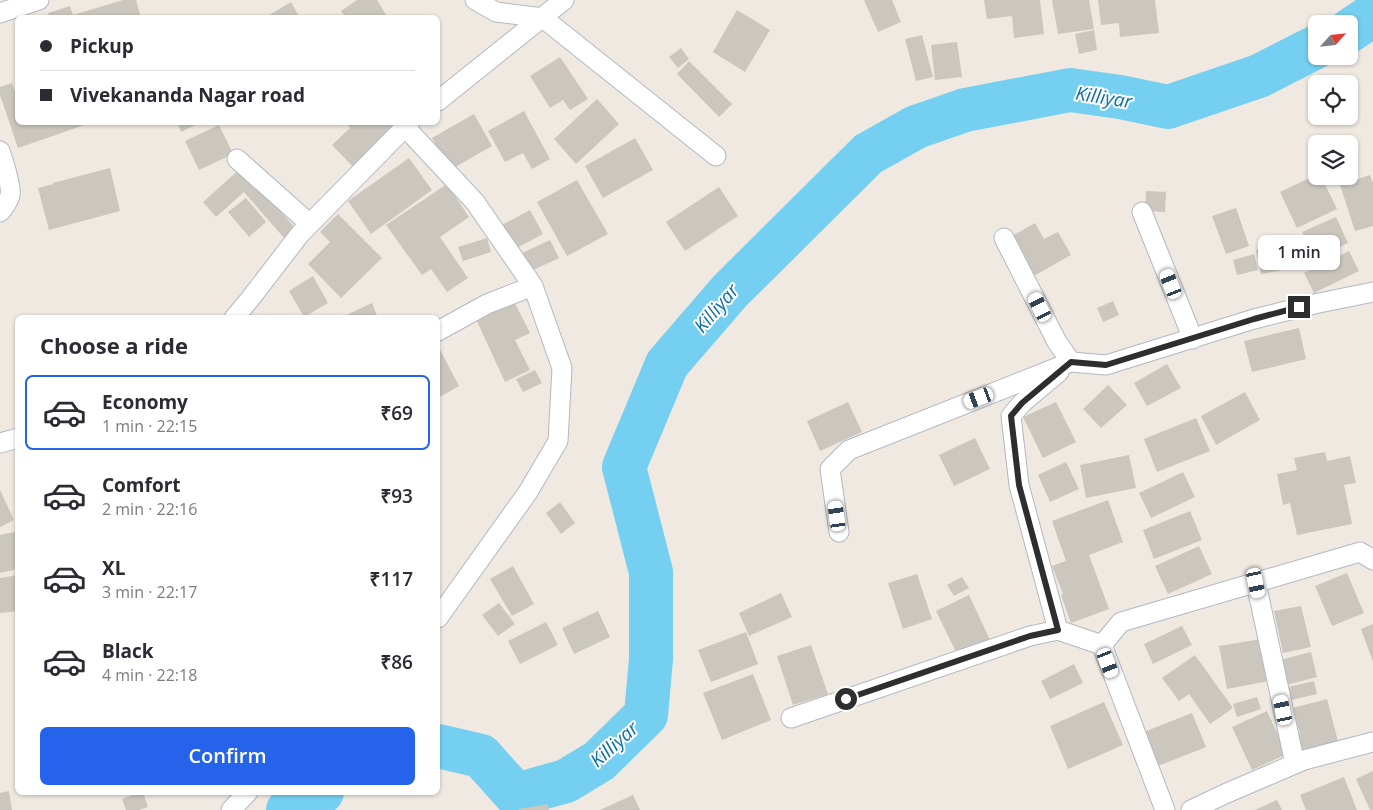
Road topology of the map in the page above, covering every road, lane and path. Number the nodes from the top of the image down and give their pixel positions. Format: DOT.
graph roads {
  1 [pos="40,0"];
  2 [pos="475,0"];
  3 [pos="564,0"];
  4 [pos="0,13"];
  5 [pos="543,18"];
  6 [pos="440,99"];
  7 [pos="408,125"];
  8 [pos="0,151"];
  9 [pos="716,156"];
  10 [pos="237,159"];
  11 [pos="0,212"];
  12 [pos="1142,212"];
  13 [pos="310,224"];
  14 [pos="1004,238"];
  15 [pos="532,286"];
  16 [pos="1373,292"];
  17 [pos="242,314"];
  18 [pos="440,330"];
  19 [pos="1193,339"];
  20 [pos="1071,362"];
  21 [pos="15,439"];
  22 [pos="0,443"];
  23 [pos="839,532"];
  24 [pos="1373,560"];
  25 [pos="1256,583"];
  26 [pos="440,615"];
  27 [pos="1058,630"];
  28 [pos="1102,645"];
  29 [pos="792,718"];
  30 [pos="1373,742"];
  31 [pos="1295,764"];
  32 [pos="245,795"];
  33 [pos="231,810"];
  34 [pos="1165,810"];
  35 [pos="1191,810"];
  1 -- 4 [label="street"];
  2 -- 5 [label="street"];
  3 -- 5 [label="street"];
  5 -- 6 [label="street"];
  5 -- 9 [label="street"];
  7 -- 13 [label="street"];
  7 -- 15 [label="street"];
  8 -- 11 [label="street"];
  10 -- 13 [label="street"];
  12 -- 19 [label="street"];
  13 -- 17 [label="street"];
  14 -- 20 [label="street"];
  15 -- 18 [label="street"];
  15 -- 26 [label="street"];
  16 -- 19 [label="street"];
  19 -- 20 [label="street"];
  20 -- 23 [label="street"];
  20 -- 27 [label="street"];
  21 -- 22 [label="street"];
  24 -- 25 [label="street"];
  25 -- 28 [label="street"];
  25 -- 31 [label="street"];
  27 -- 28 [label="street"];
  27 -- 29 [label="street"];
  28 -- 34 [label="street"];
  30 -- 31 [label="street"];
  31 -- 35 [label="street"];
  32 -- 33 [label="street"];
}
